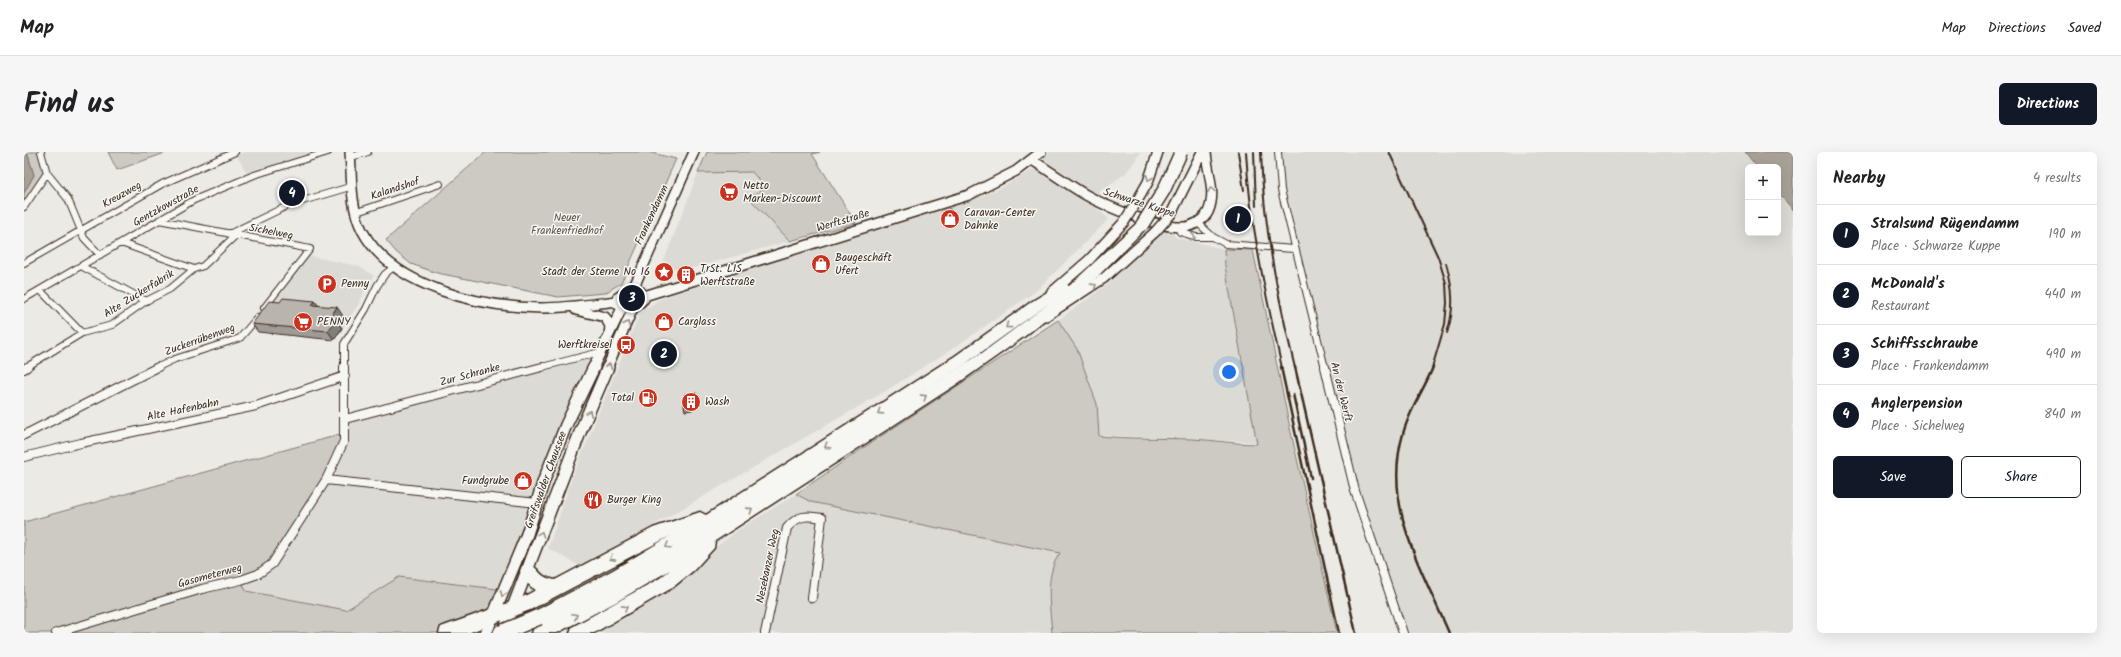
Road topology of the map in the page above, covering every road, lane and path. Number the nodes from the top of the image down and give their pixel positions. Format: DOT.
graph roads {
  1 [pos="41,152"];
  2 [pos="235,152"];
  3 [pos="328,152"];
  4 [pos="368,152"];
  5 [pos="694,152"];
  6 [pos="1041,152"];
  7 [pos="1158,152"];
  8 [pos="1181,152"];
  9 [pos="1202,152"];
  10 [pos="1206,152"];
  11 [pos="1278,152"];
  12 [pos="351,154"];
  13 [pos="1032,160"];
  14 [pos="47,173"];
  15 [pos="440,184"];
  16 [pos="353,186"];
  17 [pos="24,207"];
  18 [pos="357,212"];
  19 [pos="159,220"];
  20 [pos="1197,222"];
  21 [pos="1178,226"];
  22 [pos="80,230"];
  23 [pos="233,235"];
  24 [pos="1213,237"];
  25 [pos="121,243"];
  26 [pos="310,249"];
  27 [pos="1294,249"];
  28 [pos="100,255"];
  29 [pos="1111,256"];
  30 [pos="24,263"];
  31 [pos="81,266"];
  32 [pos="395,266"];
  33 [pos="194,269"];
  34 [pos="633,289"];
  35 [pos="40,290"];
  36 [pos="644,296"];
  37 [pos="24,299"];
  38 [pos="146,301"];
  39 [pos="1040,303"];
  40 [pos="624,305"];
  41 [pos="564,308"];
  42 [pos="1026,328"];
  43 [pos="82,333"];
  44 [pos="608,335"];
  45 [pos="600,352"];
  46 [pos="24,369"];
  47 [pos="345,376"];
  48 [pos="345,419"];
  49 [pos="24,435"];
  50 [pos="24,457"];
  51 [pos="326,480"];
  52 [pos="537,503"];
  53 [pos="725,511"];
  54 [pos="717,531"];
  55 [pos="528,570"];
  56 [pos="557,588"];
  57 [pos="812,598"];
  58 [pos="513,610"];
  59 [pos="493,618"];
  60 [pos="539,625"];
  61 [pos="56,633"];
  62 [pos="447,633"];
  63 [pos="486,633"];
  64 [pos="502,633"];
  65 [pos="578,633"];
  66 [pos="765,633"];
  67 [pos="1403,633"];
  1 -- 14 [label="street"];
  2 -- 22 [label="street, Kreuzweg"];
  3 -- 19 [label="street, Gentzkowstraße"];
  4 -- 12 [label="street"];
  5 -- 34 [label="main road, Frankendamm"];
  6 -- 13 [label="main road, Werftstraße"];
  7 -- 39 [label="main road, one-way, bridge"];
  8 -- 29 [label="highway, bridge"];
  42 -- 9 [label="main road, one-way, bridge"];
  20 -- 10 [label="main road, one-way"];
  11 -- 27 [label="street, An der Werft"];
  12 -- 16 [label="main road"];
  13 -- 21 [label="main road, Schwarze Kuppe"];
  13 -- 36 [label="main road, Werftstraße"];
  14 -- 17 [label="street"];
  14 -- 22 [label="street"];
  15 -- 18 [label="street, Kalandshof"];
  16 -- 18 [label="main road"];
  16 -- 23 [label="street, Sichelweg"];
  18 -- 32 [label="main road"];
  19 -- 23 [label="street, Sichelweg"];
  19 -- 25 [label="street, Gentzkowstraße"];
  20 -- 21 [label="main road, Schwarze Kuppe"];
  20 -- 24 [label="street, Schwarze Kuppe"];
  21 -- 24 [label="street, Schwarze Kuppe, one-way"];
  22 -- 28 [label="street"];
  22 -- 30 [label="street, Kreuzweg"];
  23 -- 26 [label="street, Sichelweg"];
  23 -- 33 [label="street"];
  24 -- 27 [label="street, Schwarze Kuppe"];
  25 -- 28 [label="street, Gentzkowstraße"];
  25 -- 33 [label="street, Alte Zuckerfabrik"];
  26 -- 49 [label="street, Zuckerrübenweg"];
  27 -- 67 [label="street, An der Werft"];
  28 -- 31 [label="street, Gentzkowstraße"];
  29 -- 39 [label="highway"];
  29 -- 42 [label="highway"];
  31 -- 35 [label="street, Gentzkowstraße"];
  31 -- 38 [label="street"];
  32 -- 41 [label="main road"];
  32 -- 47 [label="street, Gasometerweg"];
  33 -- 38 [label="street, Alte Zuckerfabrik"];
  34 -- 36 [label="main road"];
  34 -- 40 [label="main road"];
  35 -- 37 [label="street, Gentzkowstraße"];
  35 -- 43 [label="street"];
  36 -- 40 [label="main road"];
  38 -- 43 [label="street, Alte Zuckerfabrik"];
  39 -- 53 [label="highway, one-way"];
  40 -- 41 [label="main road"];
  40 -- 44 [label="main road, Greifswalder Chaussee"];
  55 -- 40 [label="main road, Greifswalder Chaussee, one-way"];
  41 -- 44 [label="main road"];
  54 -- 42 [label="highway, one-way"];
  43 -- 46 [label="street, Alte Zuckerfabrik"];
  44 -- 45 [label="main road, Greifswalder Chaussee"];
  45 -- 48 [label="street, Zur Schranke"];
  45 -- 52 [label="main road, Greifswalder Chaussee"];
  47 -- 48 [label="street, Gasometerweg"];
  47 -- 50 [label="street, Alte Hafenbahn"];
  48 -- 51 [label="street, Gasometerweg"];
  51 -- 52 [label="street"];
  51 -- 61 [label="street, Gasometerweg"];
  52 -- 59 [label="main road, Greifswalder Chaussee, one-way"];
  53 -- 56 [label="highway, one-way"];
  53 -- 60 [label="highway, one-way"];
  60 -- 54 [label="highway, one-way"];
  65 -- 54 [label="highway, one-way"];
  55 -- 56 [label="highway"];
  55 -- 58 [label="main road, Greifswalder Chaussee"];
  56 -- 58 [label="highway"];
  57 -- 66 [label="street, Nesebanzer Weg"];
  58 -- 59 [label="highway"];
  58 -- 64 [label="main road, Greifswalder Chaussee"];
  59 -- 62 [label="highway"];
  59 -- 63 [label="main road, Greifswalder Chaussee"];
  60 -- 64 [label="highway, bridge"];
}
